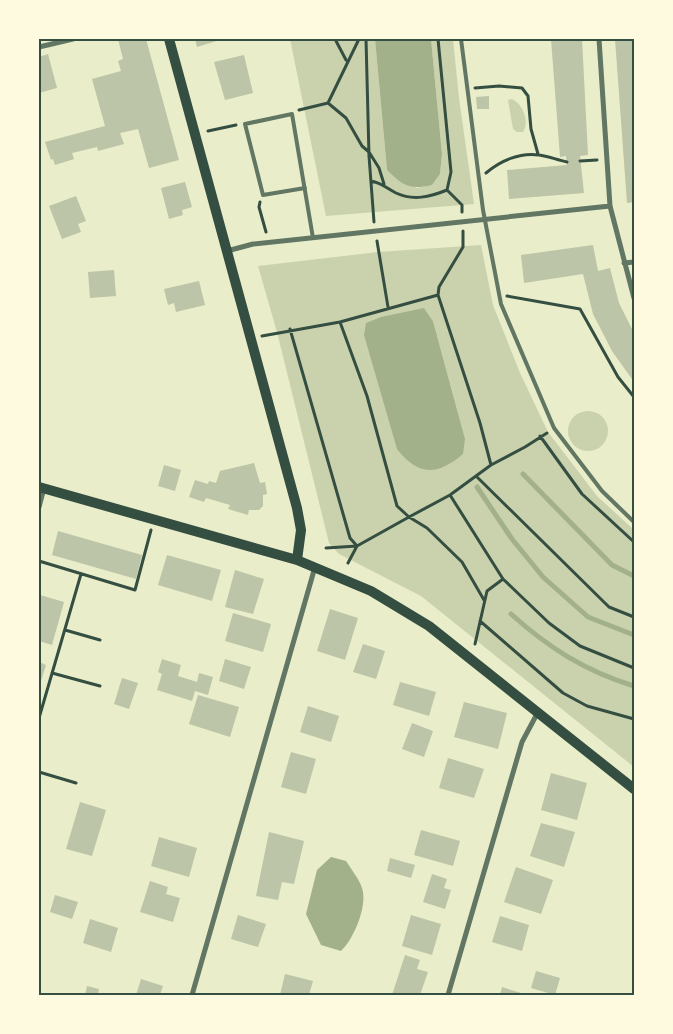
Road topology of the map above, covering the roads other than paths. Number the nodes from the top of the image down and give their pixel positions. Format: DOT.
graph roads {
  1 [pos="73,39"];
  2 [pos="169,39"];
  3 [pos="461,39"];
  4 [pos="599,39"];
  5 [pos="39,47"];
  6 [pos="305,188"];
  7 [pos="610,206"];
  8 [pos="484,219"];
  9 [pos="313,238"];
  10 [pos="227,251"];
  11 [pos="634,262"];
  12 [pos="624,263"];
  13 [pos="634,298"];
  14 [pos="41,487"];
  15 [pos="39,507"];
  16 [pos="634,522"];
  17 [pos="297,560"];
  18 [pos="315,567"];
  19 [pos="538,712"];
  20 [pos="634,789"];
  21 [pos="192,995"];
  22 [pos="448,995"];
  1 -- 5 [label="street"];
  2 -- 10 [label="main road"];
  3 -- 8 [label="lane"];
  4 -- 7 [label="street"];
  6 -- 6 [label="lane"];
  6 -- 9 [label="lane"];
  7 -- 8 [label="street"];
  7 -- 12 [label="street"];
  8 -- 9 [label="street"];
  8 -- 16 [label="lane"];
  9 -- 10 [label="street"];
  10 -- 17 [label="main road"];
  11 -- 12 [label="street"];
  12 -- 13 [label="street"];
  14 -- 15 [label="street"];
  14 -- 17 [label="main road"];
  17 -- 18 [label="main road"];
  18 -- 19 [label="main road"];
  18 -- 21 [label="street"];
  19 -- 20 [label="main road"];
  19 -- 22 [label="street"];
}
